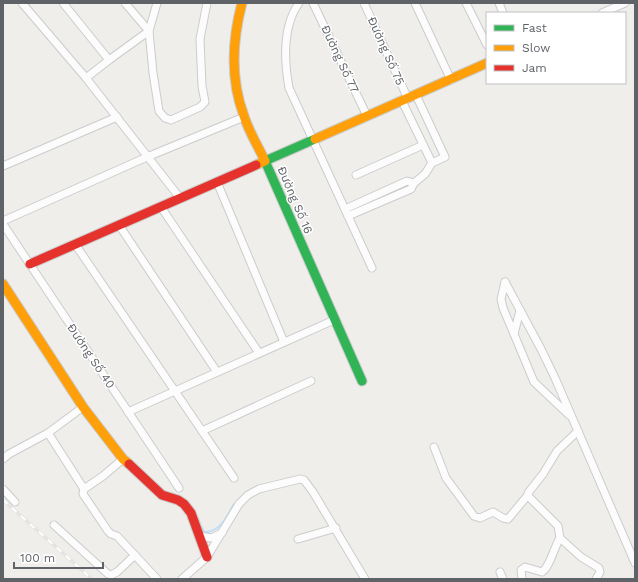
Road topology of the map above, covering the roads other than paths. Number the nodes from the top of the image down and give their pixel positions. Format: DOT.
graph roads {
  1 [pos="22,3"];
  2 [pos="63,3"];
  3 [pos="126,3"];
  4 [pos="157,3"];
  5 [pos="208,3"];
  6 [pos="242,3"];
  7 [pos="299,3"];
  8 [pos="313,3"];
  9 [pos="364,3"];
  10 [pos="415,3"];
  11 [pos="466,3"];
  12 [pos="624,3"];
  13 [pos="604,12"];
  14 [pos="149,31"];
  15 [pos="486,43"];
  16 [pos="109,60"];
  17 [pos="486,63"];
  18 [pos="86,78"];
  19 [pos="452,80"];
  20 [pos="409,98"];
  21 [pos="367,116"];
  22 [pos="117,117"];
  23 [pos="244,117"];
  24 [pos="313,140"];
  25 [pos="423,145"];
  26 [pos="147,157"];
  27 [pos="265,161"];
  28 [pos="432,163"];
  29 [pos="3,166"];
  30 [pos="356,175"];
  31 [pos="217,182"];
  32 [pos="180,198"];
  33 [pos="161,207"];
  34 [pos="346,212"];
  35 [pos="3,222"];
  36 [pos="119,225"];
  37 [pos="75,244"];
  38 [pos="30,264"];
  39 [pos="372,268"];
  40 [pos="3,284"];
  41 [pos="520,310"];
  42 [pos="334,320"];
  43 [pos="514,334"];
  44 [pos="284,342"];
  45 [pos="258,354"];
  46 [pos="217,372"];
  47 [pos="311,381"];
  48 [pos="362,381"];
  49 [pos="174,391"];
  50 [pos="83,407"];
  51 [pos="128,412"];
  52 [pos="572,418"];
  53 [pos="578,430"];
  54 [pos="202,431"];
  55 [pos="48,433"];
  56 [pos="434,447"];
  57 [pos="3,448"];
  58 [pos="9,454"];
  59 [pos="123,459"];
  60 [pos="3,460"];
  61 [pos="234,478"];
  62 [pos="179,488"];
  63 [pos="3,489"];
  64 [pos="84,489"];
  65 [pos="528,495"];
  66 [pos="15,502"];
  67 [pos="54,525"];
  68 [pos="336,528"];
  69 [pos="222,533"];
  70 [pos="200,536"];
  71 [pos="560,538"];
  72 [pos="298,539"];
  73 [pos="135,555"];
  74 [pos="207,557"];
  75 [pos="635,563"];
  76 [pos="157,579"];
  77 [pos="182,579"];
  78 [pos="365,579"];
  79 [pos="522,579"];
  80 [pos="596,579"];
  1 -- 18 [label="street"];
  2 -- 16 [label="street"];
  3 -- 14 [label="street"];
  4 -- 14 [label="street"];
  5 -- 14 [label="street"];
  6 -- 23 [label="street"];
  7 -- 24 [label="street"];
  8 -- 21 [label="street, Đường Số 77"];
  9 -- 20 [label="street, Đường Số 75"];
  10 -- 19 [label="street"];
  11 -- 15 [label="street"];
  12 -- 13 [label="street"];
  14 -- 16 [label="street"];
  16 -- 18 [label="street"];
  17 -- 19 [label="street, Đường Số 16"];
  18 -- 22 [label="street"];
  19 -- 20 [label="street, Đường Số 16"];
  20 -- 21 [label="street, Đường Số 16"];
  20 -- 25 [label="street"];
  20 -- 28 [label="street"];
  21 -- 24 [label="street, Đường Số 16"];
  22 -- 26 [label="street"];
  22 -- 29 [label="street"];
  23 -- 26 [label="street"];
  23 -- 27 [label="street"];
  24 -- 27 [label="street, Đường Số 16"];
  24 -- 34 [label="street"];
  25 -- 28 [label="street"];
  25 -- 30 [label="street"];
  26 -- 32 [label="street"];
  26 -- 35 [label="street"];
  27 -- 31 [label="street"];
  27 -- 42 [label="street, Đường Số 16"];
  28 -- 34 [label="street"];
  31 -- 32 [label="street"];
  31 -- 44 [label="street"];
  32 -- 33 [label="street"];
  33 -- 36 [label="street"];
  33 -- 45 [label="street"];
  34 -- 39 [label="street"];
  35 -- 38 [label="street, Đường Số 40"];
  36 -- 37 [label="street"];
  36 -- 46 [label="street"];
  37 -- 38 [label="street"];
  37 -- 49 [label="street"];
  38 -- 51 [label="street, Đường Số 40"];
  40 -- 50 [label="street"];
  41 -- 43 [label="street"];
  41 -- 43 [label="street"];
  41 -- 52 [label="street"];
  42 -- 44 [label="street"];
  42 -- 48 [label="street, Đường Số 16"];
  43 -- 52 [label="street"];
  44 -- 45 [label="street"];
  45 -- 46 [label="street"];
  46 -- 49 [label="street"];
  47 -- 54 [label="street"];
  49 -- 51 [label="street"];
  49 -- 54 [label="street"];
  50 -- 55 [label="street"];
  50 -- 59 [label="street"];
  51 -- 62 [label="street, Đường Số 40"];
  52 -- 53 [label="street"];
  53 -- 65 [label="street"];
  53 -- 75 [label="street"];
  54 -- 61 [label="street"];
  55 -- 58 [label="street"];
  55 -- 64 [label="street"];
  56 -- 65 [label="street"];
  57 -- 58 [label="street"];
  58 -- 60 [label="street"];
  59 -- 64 [label="street"];
  59 -- 70 [label="street"];
  63 -- 66 [label="street"];
  64 -- 73 [label="street"];
  65 -- 71 [label="street"];
  67 -- 73 [label="street"];
  68 -- 69 [label="street"];
  68 -- 72 [label="street"];
  68 -- 78 [label="street"];
  69 -- 70 [label="street"];
  69 -- 74 [label="street"];
  70 -- 74 [label="street"];
  71 -- 79 [label="street"];
  71 -- 80 [label="street"];
  73 -- 76 [label="street"];
  74 -- 77 [label="street"];
}
